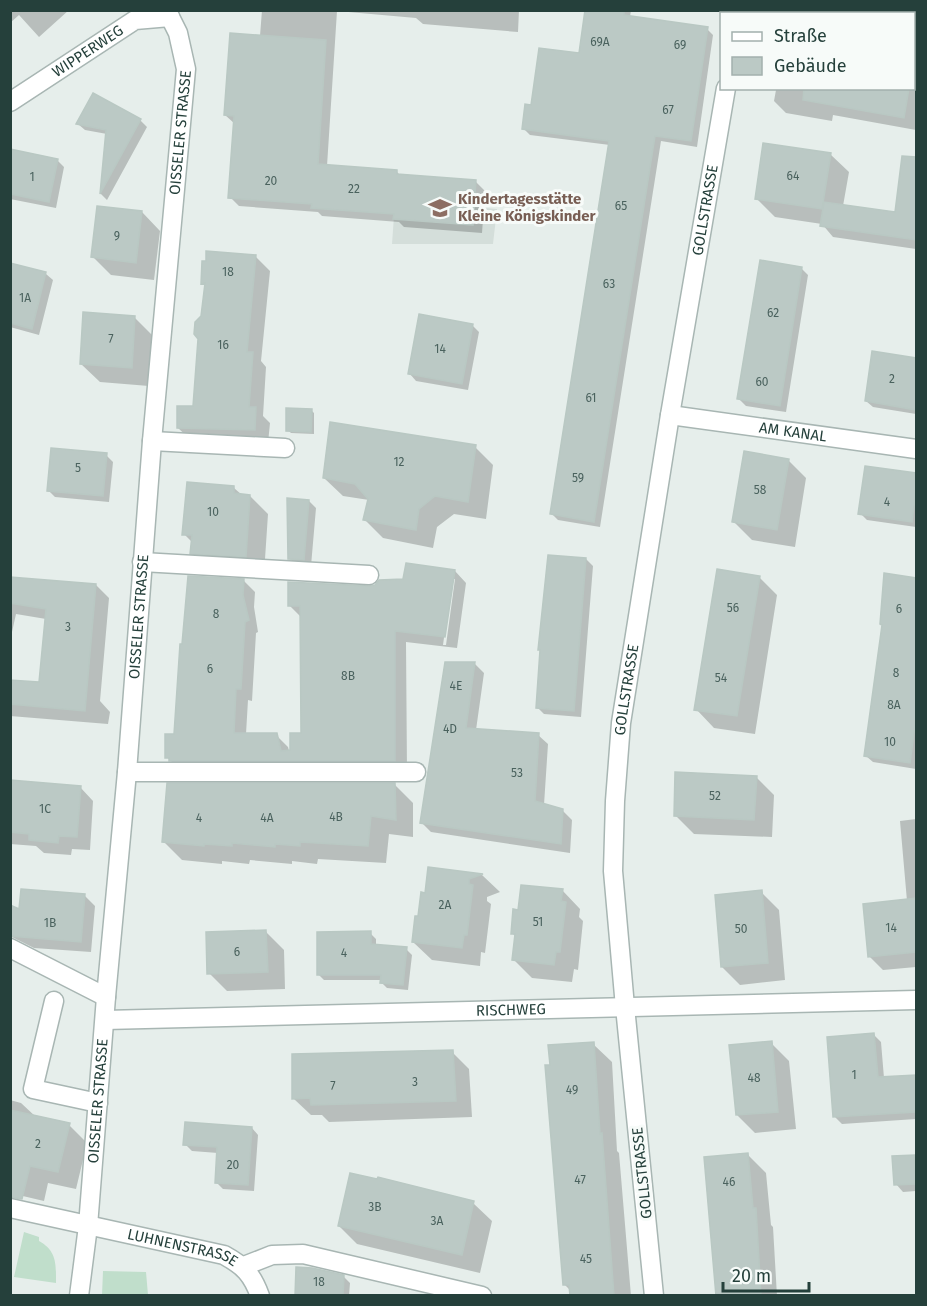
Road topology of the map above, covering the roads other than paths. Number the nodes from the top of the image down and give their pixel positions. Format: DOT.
graph roads {
  1 [pos="172,14"];
  2 [pos="726,90"];
  3 [pos="10,102"];
  4 [pos="670,414"];
  5 [pos="152,441"];
  6 [pos="285,448"];
  7 [pos="916,449"];
  8 [pos="142,562"];
  9 [pos="369,575"];
  10 [pos="127,772"];
  11 [pos="416,772"];
  12 [pos="10,948"];
  13 [pos="106,997"];
  14 [pos="916,1000"];
  15 [pos="54,1001"];
  16 [pos="625,1007"];
  17 [pos="105,1020"];
  18 [pos="98,1103"];
  19 [pos="10,1208"];
  20 [pos="88,1226"];
  21 [pos="244,1266"];
  22 [pos="79,1296"];
  23 [pos="260,1296"];
  24 [pos="482,1296"];
  25 [pos="654,1296"];
  1 -- 3 [label="street, WIPPERWEG"];
  1 -- 5 [label="street, OISSELER STRASSE"];
  2 -- 4 [label="street, GOLLSTRASSE"];
  4 -- 7 [label="street, AM KANAL"];
  4 -- 16 [label="street, GOLLSTRASSE"];
  5 -- 6 [label="street"];
  5 -- 8 [label="street, OISSELER STRASSE"];
  8 -- 9 [label="street"];
  8 -- 10 [label="street, OISSELER STRASSE"];
  10 -- 11 [label="street"];
  10 -- 13 [label="street, OISSELER STRASSE"];
  12 -- 13 [label="street"];
  13 -- 17 [label="street, OISSELER STRASSE"];
  14 -- 16 [label="street, RISCHWEG"];
  15 -- 18 [label="street"];
  16 -- 17 [label="street, RISCHWEG"];
  16 -- 25 [label="street, GOLLSTRASSE"];
  17 -- 18 [label="street, OISSELER STRASSE"];
  18 -- 20 [label="street, OISSELER STRASSE"];
  19 -- 20 [label="street, LUHNENSTRASSE"];
  20 -- 21 [label="street, LUHNENSTRASSE"];
  20 -- 22 [label="street, OISSELER STRASSE"];
  21 -- 23 [label="street, LUHNENSTRASSE"];
  21 -- 24 [label="street"];
}
